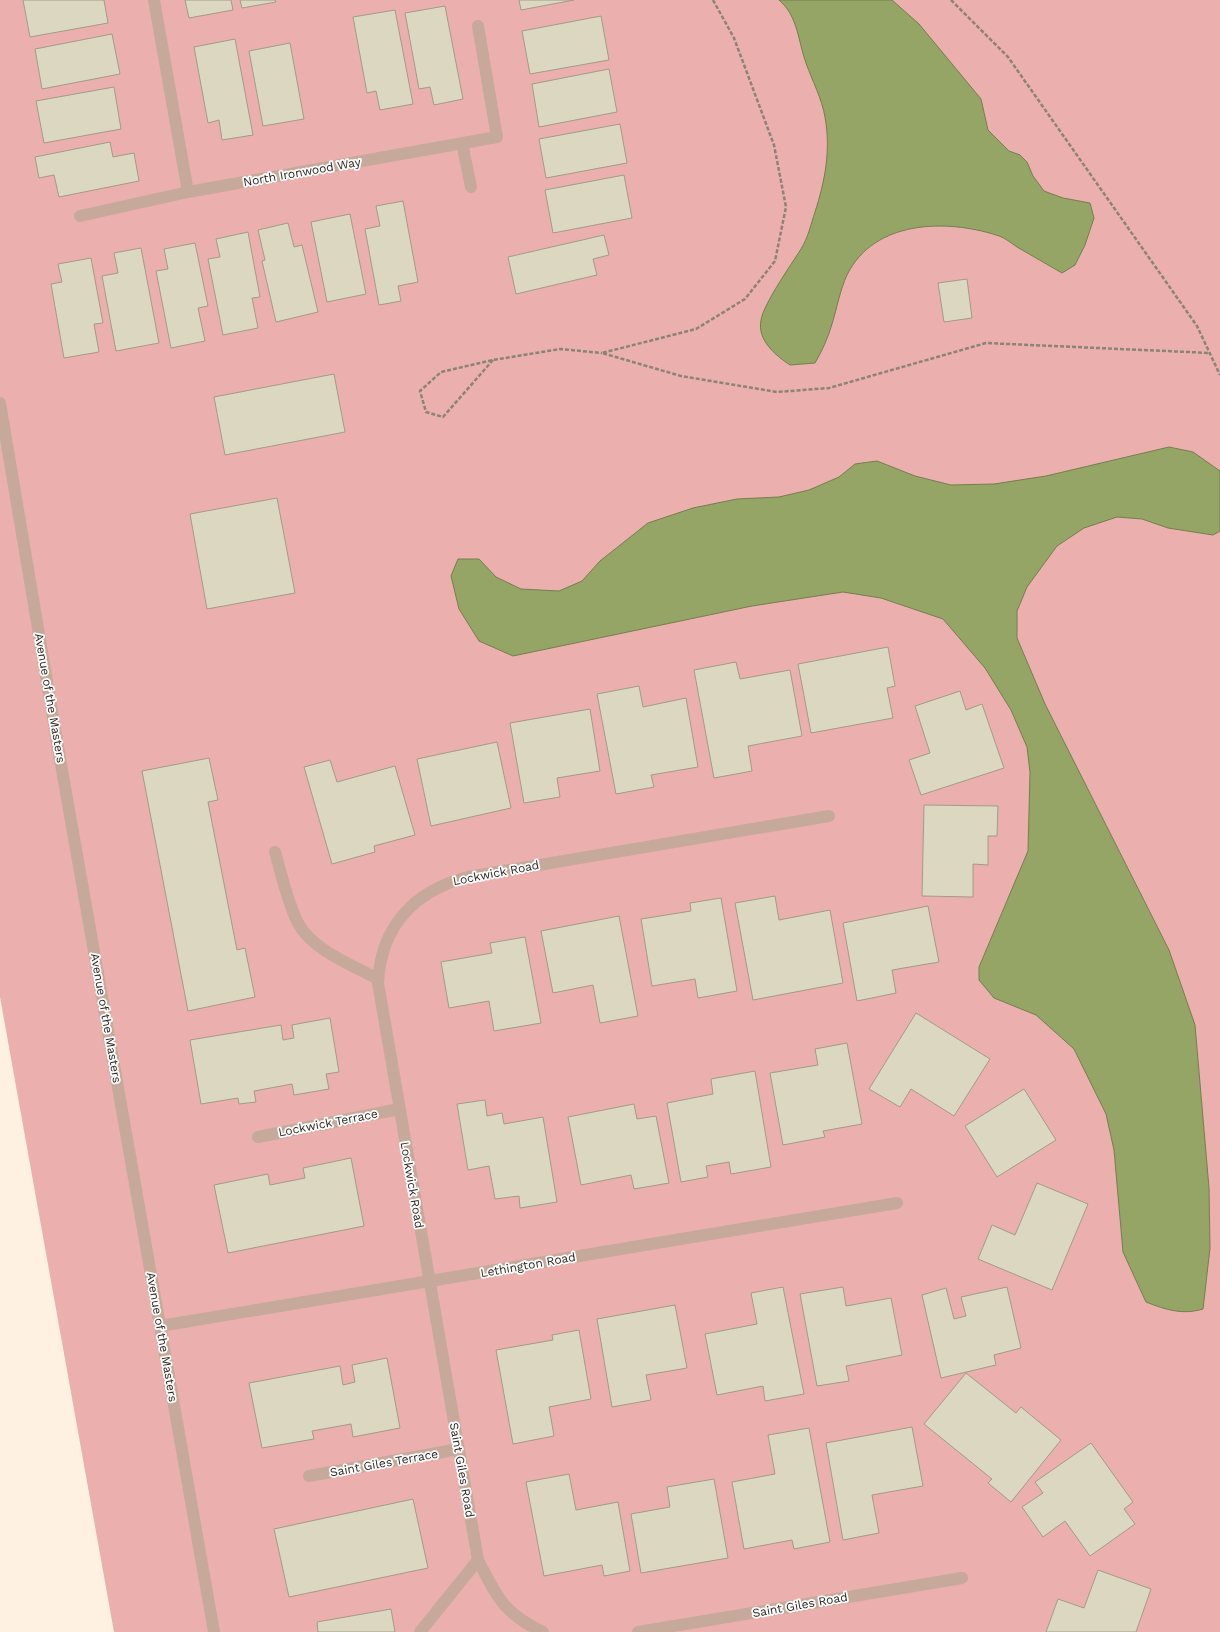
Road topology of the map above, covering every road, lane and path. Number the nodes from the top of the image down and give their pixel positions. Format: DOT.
graph roads {
  1 [pos="154,0"];
  2 [pos="713,0"];
  3 [pos="951,0"];
  4 [pos="478,26"];
  5 [pos="462,144"];
  6 [pos="471,187"];
  7 [pos="188,192"];
  8 [pos="80,216"];
  9 [pos="602,353"];
  10 [pos="1210,353"];
  11 [pos="493,360"];
  12 [pos="1220,375"];
  13 [pos="0,402"];
  14 [pos="829,816"];
  15 [pos="275,852"];
  16 [pos="378,979"];
  17 [pos="399,1109"];
  18 [pos="258,1137"];
  19 [pos="897,1203"];
  20 [pos="429,1282"];
  21 [pos="160,1326"];
  22 [pos="459,1449"];
  23 [pos="309,1476"];
  24 [pos="478,1560"];
  25 [pos="962,1578"];
  26 [pos="214,1632"];
  27 [pos="420,1632"];
  28 [pos="543,1632"];
  29 [pos="638,1632"];
  1 -- 7 [label="street"];
  2 -- 9 [label="path"];
  3 -- 10 [label="path"];
  4 -- 5 [label="street, North Ironwood Way"];
  5 -- 6 [label="street"];
  5 -- 7 [label="street, North Ironwood Way"];
  7 -- 8 [label="street, North Ironwood Way"];
  9 -- 10 [label="path"];
  9 -- 11 [label="path"];
  10 -- 12 [label="path"];
  11 -- 11 [label="path"];
  13 -- 21 [label="street, Avenue of the Masters"];
  14 -- 16 [label="street, Lockwick Road"];
  15 -- 16 [label="street"];
  16 -- 17 [label="street, Lockwick Road"];
  17 -- 18 [label="street, Lockwick Terrace"];
  17 -- 20 [label="street, Lockwick Road"];
  19 -- 20 [label="street, Lethington Road"];
  20 -- 21 [label="street, Lethington Road"];
  20 -- 22 [label="street, Saint Giles Road"];
  21 -- 26 [label="street, Avenue of the Masters"];
  22 -- 23 [label="street, Saint Giles Terrace"];
  22 -- 24 [label="street, Saint Giles Road"];
  24 -- 27 [label="street"];
  24 -- 28 [label="street, Saint Giles Road"];
  25 -- 29 [label="street, Saint Giles Road"];
}
